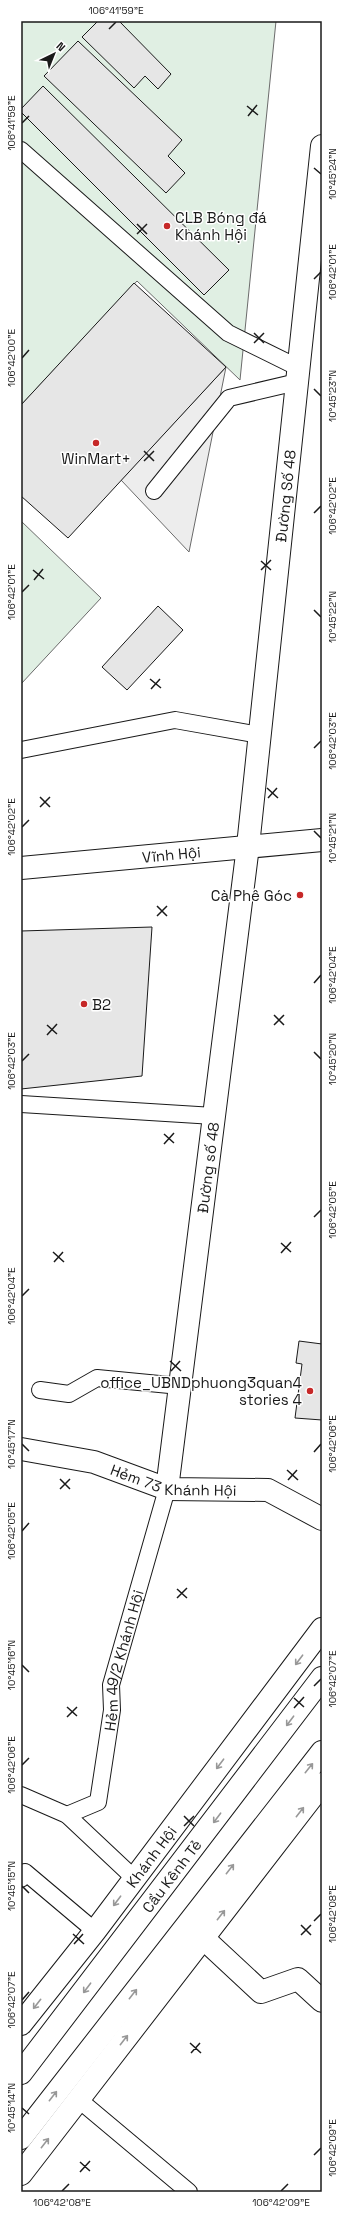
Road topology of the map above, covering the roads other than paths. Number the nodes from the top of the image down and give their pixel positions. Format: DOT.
graph roads {
  1 [pos="322,146"];
  2 [pos="21,150"];
  3 [pos="298,375"];
  4 [pos="154,491"];
  5 [pos="259,735"];
  6 [pos="21,750"];
  7 [pos="322,840"];
  8 [pos="248,846"];
  9 [pos="21,868"];
  10 [pos="21,1104"];
  11 [pos="214,1116"];
  12 [pos="180,1386"];
  13 [pos="40,1390"];
  14 [pos="21,1448"];
  15 [pos="167,1489"];
  16 [pos="322,1519"];
  17 [pos="322,1628"];
  18 [pos="322,1678"];
  19 [pos="322,1752"];
  20 [pos="322,1784"];
  21 [pos="21,1795"];
  22 [pos="67,1816"];
  23 [pos="134,1878"];
  24 [pos="21,1879"];
  25 [pos="95,1931"];
  26 [pos="203,1938"];
  27 [pos="322,2001"];
  28 [pos="21,2024"];
  29 [pos="21,2074"];
  30 [pos="78,2099"];
  31 [pos="21,2138"];
  32 [pos="21,2174"];
  33 [pos="189,2192"];
  1 -- 3 [label="street, Đường Số 48"];
  2 -- 3 [label="lane"];
  3 -- 4 [label="lane"];
  3 -- 5 [label="street, Đường Số 48"];
  5 -- 6 [label="lane"];
  5 -- 8 [label="street, Đường Số 48"];
  7 -- 8 [label="street, Vĩnh Hội"];
  8 -- 9 [label="street, Vĩnh Hội"];
  8 -- 11 [label="street, Đường số 48"];
  10 -- 11 [label="lane"];
  11 -- 12 [label="street, Đường số 48"];
  12 -- 13 [label="lane"];
  12 -- 15 [label="street, Đường số 48"];
  14 -- 15 [label="street, Hẻm 73 Khánh Hội"];
  15 -- 16 [label="street, Hẻm 73 Khánh Hội"];
  15 -- 22 [label="lane, Hẻm 49/2 Khánh Hội"];
  17 -- 23 [label="street, Khánh Hội, one-way"];
  18 -- 29 [label="street, Cầu Kênh Tẻ, one-way"];
  31 -- 19 [label="street, one-way"];
  26 -- 20 [label="street, one-way"];
  21 -- 22 [label="lane"];
  22 -- 23 [label="lane"];
  23 -- 25 [label="street, Khánh Hội, one-way"];
  24 -- 25 [label="lane"];
  25 -- 28 [label="street, Khánh Hội, one-way"];
  26 -- 27 [label="street"];
  30 -- 26 [label="street, one-way"];
  32 -- 30 [label="street, one-way"];
  30 -- 33 [label="lane"];
}
